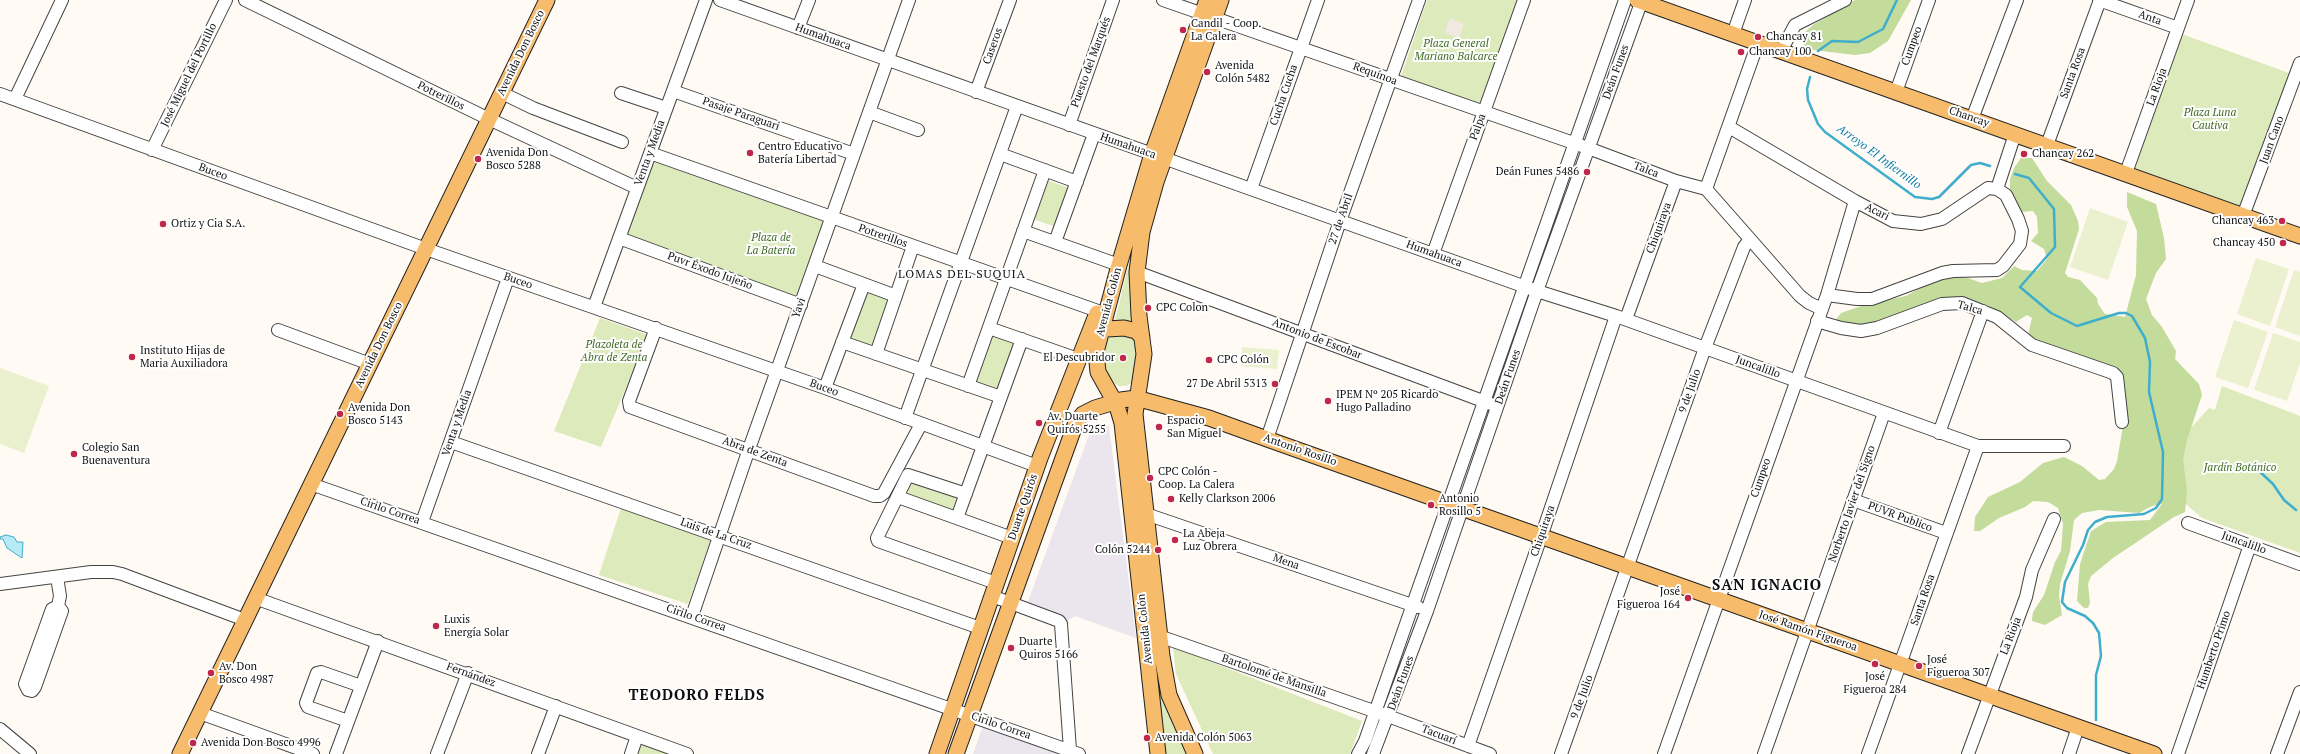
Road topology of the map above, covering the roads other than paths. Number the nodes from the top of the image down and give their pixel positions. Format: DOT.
graph roads {
  1 [pos="62,0"];
  2 [pos="226,0"];
  3 [pos="245,0"];
  4 [pos="547,0"];
  5 [pos="706,0"];
  6 [pos="720,0"];
  7 [pos="809,0"];
  8 [pos="909,0"];
  9 [pos="1010,0"];
  10 [pos="1113,0"];
  11 [pos="1163,0"];
  12 [pos="1221,0"];
  13 [pos="1318,0"];
  14 [pos="1419,0"];
  15 [pos="1524,0"];
  16 [pos="1625,0"];
  17 [pos="1745,0"];
  18 [pos="1845,0"];
  19 [pos="1929,0"];
  20 [pos="2017,0"];
  21 [pos="2100,0"];
  22 [pos="2188,0"];
  23 [pos="1640,1"];
  24 [pos="1208,10"];
  25 [pos="798,28"];
  26 [pos="2178,28"];
  27 [pos="1733,34"];
  28 [pos="1758,43"];
  29 [pos="1301,47"];
  30 [pos="1781,51"];
  31 [pos="888,60"];
  32 [pos="2299,68"];
  33 [pos="1392,80"];
  34 [pos="673,90"];
  35 [pos="976,92"];
  36 [pos="1896,92"];
  37 [pos="502,93"];
  38 [pos="621,93"];
  39 [pos="0,94"];
  40 [pos="15,99"];
  41 [pos="1017,106"];
  42 [pos="666,108"];
  43 [pos="869,112"];
  44 [pos="1484,113"];
  45 [pos="489,119"];
  46 [pos="1972,119"];
  47 [pos="1069,125"];
  48 [pos="1729,127"];
  49 [pos="918,130"];
  50 [pos="1094,134"];
  51 [pos="2015,134"];
  52 [pos="622,142"];
  53 [pos="1574,144"];
  54 [pos="2046,145"];
  55 [pos="1588,148"];
  56 [pos="152,150"];
  57 [pos="650,153"];
  58 [pos="854,154"];
  59 [pos="1000,154"];
  60 [pos="1158,156"];
  61 [pos="1045,170"];
  62 [pos="2126,173"];
  63 [pos="1676,181"];
  64 [pos="1077,182"];
  65 [pos="637,188"];
  66 [pos="1251,189"];
  67 [pos="1706,189"];
  68 [pos="1998,189"];
  69 [pos="1855,201"];
  70 [pos="2243,216"];
  71 [pos="832,218"];
  72 [pos="1340,221"];
  73 [pos="1024,231"];
  74 [pos="2300,236"];
  75 [pos="619,238"];
  76 [pos="1750,239"];
  77 [pos="1055,242"];
  78 [pos="913,246"];
  79 [pos="426,249"];
  80 [pos="1433,254"];
  81 [pos="961,263"];
  82 [pos="1119,265"];
  83 [pos="815,266"];
  84 [pos="1137,272"];
  85 [pos="508,278"];
  86 [pos="1006,279"];
  87 [pos="864,284"];
  88 [pos="1524,287"];
  89 [pos="1537,291"];
  90 [pos="1827,295"];
  91 [pos="896,296"];
  92 [pos="800,304"];
  93 [pos="594,307"];
  94 [pos="1822,309"];
  95 [pos="1098,311"];
  96 [pos="1983,311"];
  97 [pos="1621,317"];
  98 [pos="1817,320"];
  99 [pos="656,328"];
  100 [pos="989,328"];
  101 [pos="278,330"];
  102 [pos="1094,333"];
  103 [pos="1303,334"];
  104 [pos="1142,337"];
  105 [pos="1022,339"];
  106 [pos="842,342"];
  107 [pos="1705,348"];
  108 [pos="876,354"];
  109 [pos="1078,359"];
  110 [pos="370,364"];
  111 [pos="922,370"];
  112 [pos="777,371"];
  113 [pos="1796,381"];
  114 [pos="968,386"];
  115 [pos="825,388"];
  116 [pos="1001,398"];
  117 [pos="1136,398"];
  118 [pos="1115,401"];
  119 [pos="1484,402"];
  120 [pos="1498,407"];
  121 [pos="1884,413"];
  122 [pos="905,418"];
  123 [pos="2122,422"];
  124 [pos="921,424"];
  125 [pos="1939,433"];
  126 [pos="1267,439"];
  127 [pos="451,442"];
  128 [pos="1978,446"];
  129 [pos="2064,446"];
  130 [pos="983,447"];
  131 [pos="749,449"];
  132 [pos="1037,466"];
  133 [pos="311,484"];
  134 [pos="966,494"];
  135 [pos="898,497"];
  136 [pos="1854,500"];
  137 [pos="1455,505"];
  138 [pos="1146,514"];
  139 [pos="957,518"];
  140 [pos="2054,519"];
  141 [pos="422,522"];
  142 [pos="2188,523"];
  143 [pos="1946,533"];
  144 [pos="720,535"];
  145 [pos="1542,537"];
  146 [pos="1012,538"];
  147 [pos="2250,546"];
  148 [pos="2300,564"];
  149 [pos="1628,568"];
  150 [pos="57,577"];
  151 [pos="0,584"];
  152 [pos="994,589"];
  153 [pos="255,598"];
  154 [pos="1719,600"];
  155 [pos="1012,603"];
  156 [pos="1412,605"];
  157 [pos="58,606"];
  158 [pos="1427,611"];
  159 [pos="692,616"];
  160 [pos="245,620"];
  161 [pos="980,628"];
  162 [pos="1808,630"];
  163 [pos="1159,636"];
  164 [pos="378,641"];
  165 [pos="1900,663"];
  166 [pos="468,673"];
  167 [pos="361,686"];
  168 [pos="2300,692"];
  169 [pos="1989,696"];
  170 [pos="556,706"];
  171 [pos="953,709"];
  172 [pos="1375,712"];
  173 [pos="200,713"];
  174 [pos="970,715"];
  175 [pos="1388,716"];
  176 [pos="348,721"];
  177 [pos="2078,727"];
  178 [pos="0,729"];
  179 [pos="637,736"];
  180 [pos="1468,746"];
  181 [pos="1075,752"];
  182 [pos="30,754"];
  183 [pos="180,754"];
  184 [pos="313,754"];
  185 [pos="336,754"];
  186 [pos="437,754"];
  187 [pos="538,754"];
  188 [pos="631,754"];
  189 [pos="687,754"];
  190 [pos="938,754"];
  191 [pos="956,754"];
  192 [pos="1158,754"];
  193 [pos="1195,754"];
  194 [pos="1358,754"];
  195 [pos="1373,754"];
  196 [pos="1490,754"];
  197 [pos="1561,754"];
  198 [pos="1664,754"];
  199 [pos="1764,754"];
  200 [pos="1868,754"];
  201 [pos="1968,754"];
  202 [pos="2069,754"];
  203 [pos="2154,754"];
  204 [pos="2178,754"];
  205 [pos="2277,754"];
  1 -- 40 [label="street"];
  2 -- 56 [label="street, José Miguel del Portillo"];
  3 -- 45 [label="street, Potrerillos"];
  4 -- 37 [label="main road, Avenida Don Bosco"];
  5 -- 34 [label="street, Venta y Media"];
  6 -- 25 [label="street, Humahuaca"];
  7 -- 25 [label="street"];
  8 -- 31 [label="street, Yavi"];
  9 -- 35 [label="street, Caseros"];
  10 -- 47 [label="street, Puesto del Marqués"];
  11 -- 24 [label="street, Requínoa"];
  12 -- 24 [label="main road, Avenida Colón"];
  13 -- 29 [label="street, Cucha Cucha"];
  14 -- 33 [label="street, 27 de Abril"];
  15 -- 44 [label="street, Palpa"];
  16 -- 53 [label="street, Deán Funes"];
  17 -- 27 [label="street"];
  18 -- 30 [label="street"];
  19 -- 36 [label="street, Cumpeo"];
  20 -- 46 [label="street"];
  21 -- 26 [label="street, Anta"];
  21 -- 54 [label="street, Santa Rosa"];
  22 -- 26 [label="street, La Rioja"];
  23 -- 27 [label="main road, Chancay"];
  23 -- 55 [label="street, Deán Funes"];
  24 -- 29 [label="street, Requínoa"];
  24 -- 60 [label="main road, Avenida Colón"];
  25 -- 31 [label="street, Humahuaca"];
  26 -- 62 [label="street, La Rioja"];
  27 -- 28 [label="main road, Chancay"];
  28 -- 30 [label="main road, Chancay"];
  28 -- 48 [label="street"];
  29 -- 33 [label="street, Requínoa"];
  29 -- 66 [label="street, Cucha Cucha"];
  30 -- 36 [label="main road, Chancay"];
  31 -- 35 [label="street, Humahuaca"];
  31 -- 43 [label="street, Yavi"];
  32 -- 70 [label="street, Juan Cano"];
  33 -- 44 [label="street, Requínoa"];
  33 -- 72 [label="street, 27 de Abril"];
  34 -- 42 [label="street, Venta y Media"];
  34 -- 58 [label="street, Pasaje Paraguari"];
  35 -- 41 [label="street, Humahuaca"];
  36 -- 46 [label="main road, Chancay"];
  37 -- 45 [label="main road, Avenida Don Bosco"];
  37 -- 52 [label="street"];
  38 -- 42 [label="street"];
  39 -- 40 [label="street, Buceo"];
  40 -- 56 [label="street, Buceo"];
  41 -- 47 [label="street, Humahuaca"];
  41 -- 59 [label="street"];
  42 -- 57 [label="street, Venta y Media"];
  43 -- 49 [label="street"];
  43 -- 58 [label="street, Yavi"];
  44 -- 53 [label="street, Requínoa"];
  44 -- 80 [label="street, Palpa"];
  45 -- 65 [label="street, Potrerillos"];
  45 -- 79 [label="main road, Avenida Don Bosco"];
  46 -- 51 [label="main road, Chancay"];
  47 -- 50 [label="street, Humahuaca"];
  48 -- 67 [label="street"];
  48 -- 69 [label="street, Acari"];
  50 -- 60 [label="street, Humahuaca"];
  50 -- 64 [label="street"];
  51 -- 54 [label="main road, Chancay"];
  51 -- 68 [label="street"];
  53 -- 55 [label="street, Requínoa"];
  53 -- 88 [label="street, Deán Funes"];
  54 -- 62 [label="main road, Chancay"];
  55 -- 63 [label="street, Talca"];
  55 -- 89 [label="street, Deán Funes"];
  56 -- 79 [label="street, Buceo"];
  57 -- 65 [label="street, Venta y Media"];
  57 -- 71 [label="street, Potrerillos"];
  58 -- 71 [label="street, Yavi"];
  59 -- 61 [label="street"];
  59 -- 81 [label="street"];
  60 -- 66 [label="street, Humahuaca"];
  60 -- 82 [label="main road, Avenida Colón"];
  60 -- 84 [label="main road, Avenida Colón"];
  61 -- 64 [label="street"];
  61 -- 73 [label="street"];
  62 -- 70 [label="main road, Chancay"];
  63 -- 67 [label="street, Talca"];
  63 -- 97 [label="street, Chiquiraya"];
  64 -- 77 [label="street"];
  65 -- 75 [label="street, Venta y Media"];
  66 -- 72 [label="street, Humahuaca"];
  67 -- 76 [label="street"];
  68 -- 69 [label="street, Acari"];
  68 -- 90 [label="street"];
  69 -- 90 [label="street, Cumpeo"];
  70 -- 74 [label="main road, Chancay"];
  71 -- 78 [label="street, Potrerillos"];
  71 -- 83 [label="street, Yavi"];
  72 -- 80 [label="street, Humahuaca"];
  72 -- 103 [label="street, 27 de Abril"];
  73 -- 77 [label="street"];
  73 -- 86 [label="street"];
  75 -- 92 [label="street, Puvr Éxodo Jujeño"];
  75 -- 93 [label="street, Venta y Media"];
  76 -- 94 [label="street"];
  76 -- 107 [label="street, 9 de Julio"];
  77 -- 82 [label="street"];
  78 -- 81 [label="street, Potrerillos"];
  78 -- 91 [label="street"];
  79 -- 85 [label="street, Buceo"];
  79 -- 110 [label="main road, Avenida Don Bosco"];
  80 -- 88 [label="street, Humahuaca"];
  81 -- 86 [label="street, Potrerillos"];
  81 -- 111 [label="street"];
  82 -- 95 [label="main road, Duarte Quirós"];
  82 -- 102 [label="main road, Avenida Colón"];
  83 -- 87 [label="street"];
  83 -- 92 [label="street, Yavi"];
  84 -- 103 [label="street, Antonio de Escobar"];
  84 -- 104 [label="main road, Avenida Colón"];
  85 -- 93 [label="street, Buceo"];
  85 -- 127 [label="street, Venta y Media"];
  86 -- 95 [label="street, Potrerillos"];
  86 -- 100 [label="street"];
  87 -- 91 [label="street"];
  87 -- 106 [label="street"];
  88 -- 89 [label="street, Humahuaca"];
  88 -- 119 [label="street, Deán Funes"];
  89 -- 97 [label="street, Juncalillo"];
  89 -- 120 [label="street, Deán Funes"];
  90 -- 94 [label="street, Cumpeo"];
  91 -- 108 [label="street"];
  92 -- 112 [label="street, Yavi"];
  93 -- 99 [label="street, Buceo"];
  94 -- 98 [label="street, Cumpeo"];
  95 -- 102 [label="main road, Duarte Quirós"];
  96 -- 98 [label="street, Talca"];
  96 -- 123 [label="street, Talca"];
  96 -- 125 [label="street"];
  97 -- 107 [label="street, Juncalillo"];
  97 -- 145 [label="street, Chiquiraya"];
  98 -- 113 [label="street, Cumpeo"];
  99 -- 112 [label="street, Buceo"];
  99 -- 131 [label="street, Abra de Zenta"];
  100 -- 105 [label="street"];
  100 -- 114 [label="street"];
  101 -- 110 [label="street"];
  102 -- 104 [label="main road"];
  102 -- 109 [label="main road, Duarte Quirós"];
  102 -- 118 [label="main road, Avenida Colón"];
  103 -- 119 [label="street, Antonio de Escobar"];
  103 -- 126 [label="street, 27 de Abril"];
  104 -- 117 [label="main road, Avenida Colón"];
  105 -- 109 [label="street"];
  105 -- 116 [label="street"];
  106 -- 108 [label="street"];
  106 -- 115 [label="street"];
  107 -- 113 [label="street, Juncalillo"];
  107 -- 149 [label="street, 9 de Julio"];
  108 -- 111 [label="street"];
  109 -- 132 [label="main road, Duarte Quirós"];
  110 -- 133 [label="main road, Avenida Don Bosco"];
  111 -- 114 [label="street"];
  111 -- 122 [label="street"];
  112 -- 115 [label="street, Buceo"];
  112 -- 131 [label="street, Yavi"];
  113 -- 121 [label="street, Juncalillo"];
  113 -- 154 [label="street, Cumpeo"];
  114 -- 116 [label="street"];
  115 -- 122 [label="street, Buceo"];
  116 -- 130 [label="street"];
  117 -- 118 [label="main road, Duarte Quirós"];
  117 -- 126 [label="main road, Antonio Rosillo"];
  117 -- 138 [label="main road, Avenida Colón"];
  118 -- 155 [label="main road, Duarte Quirós"];
  118 -- 192 [label="main road, Avenida Colón"];
  119 -- 120 [label="street, Antonio de Escobar"];
  119 -- 137 [label="street, Deán Funes"];
  120 -- 137 [label="street, Deán Funes"];
  121 -- 125 [label="street, Juncalillo"];
  121 -- 136 [label="street, Norberto Javier del Signo"];
  122 -- 124 [label="street, Buceo"];
  124 -- 130 [label="street, Buceo"];
  124 -- 131 [label="street, Abra de Zenta"];
  125 -- 128 [label="street, Juncalillo"];
  126 -- 137 [label="main road, Antonio Rosillo"];
  127 -- 141 [label="street, Venta y Media"];
  127 -- 144 [label="street, Luis de La Cruz"];
  128 -- 129 [label="street, Juncalillo"];
  128 -- 143 [label="street, Santa Rosa"];
  130 -- 132 [label="street, Buceo"];
  130 -- 134 [label="street"];
  131 -- 144 [label="street, Yavi"];
  132 -- 146 [label="main road, Duarte Quirós"];
  133 -- 141 [label="street, Cirilo Correa"];
  133 -- 153 [label="main road, Avenida Don Bosco"];
  134 -- 135 [label="street"];
  134 -- 139 [label="street"];
  135 -- 139 [label="street"];
  135 -- 152 [label="street"];
  136 -- 143 [label="street, PUVR Publico"];
  136 -- 162 [label="street, Norberto Javier del Signo"];
  137 -- 145 [label="main road, José Ramón Figueroa"];
  137 -- 156 [label="street, Deán Funes"];
  137 -- 158 [label="street, Deán Funes"];
  138 -- 156 [label="street, Mena"];
  138 -- 163 [label="main road, Avenida Colón"];
  139 -- 146 [label="street"];
  140 -- 169 [label="street, La Rioja"];
  141 -- 159 [label="street, Cirilo Correa"];
  142 -- 147 [label="street, Juncalillo"];
  143 -- 165 [label="street, Santa Rosa"];
  144 -- 159 [label="street, Yavi"];
  144 -- 161 [label="street, Luis de La Cruz"];
  145 -- 149 [label="main road, José Ramón Figueroa"];
  145 -- 180 [label="street, Chiquiraya"];
  146 -- 152 [label="main road, Duarte Quirós"];
  147 -- 148 [label="street, Juncalillo"];
  147 -- 204 [label="street, Humberto Primo"];
  149 -- 154 [label="main road, José Ramón Figueroa"];
  149 -- 197 [label="street, 9 de Julio"];
  150 -- 151 [label="street"];
  150 -- 157 [label="street"];
  150 -- 160 [label="street"];
  152 -- 155 [label="street"];
  152 -- 161 [label="main road, Duarte Quirós"];
  153 -- 160 [label="main road, Avenida Don Bosco"];
  153 -- 164 [label="street, Fernández"];
  154 -- 162 [label="main road, José Ramón Figueroa"];
  154 -- 198 [label="street, Cumpeo"];
  155 -- 174 [label="main road, Duarte Quirós"];
  155 -- 181 [label="street"];
  156 -- 158 [label="street, Mena"];
  156 -- 172 [label="street, Deán Funes"];
  157 -- 157 [label="street"];
  158 -- 175 [label="street, Deán Funes"];
  159 -- 171 [label="street, Cirilo Correa"];
  160 -- 173 [label="main road, Avenida Don Bosco"];
  161 -- 171 [label="main road, Duarte Quirós"];
  162 -- 165 [label="main road, José Ramón Figueroa"];
  162 -- 199 [label="street, Norberto Javier del Signo"];
  163 -- 172 [label="street, Bartolomé de Mansilla"];
  163 -- 193 [label="main road, Avenida Colón"];
  164 -- 166 [label="street, Fernández"];
  164 -- 167 [label="street"];
  165 -- 169 [label="main road, José Ramón Figueroa"];
  165 -- 200 [label="street, Santa Rosa"];
  166 -- 170 [label="street, Fernández"];
  166 -- 186 [label="street"];
  167 -- 176 [label="street"];
  167 -- 176 [label="street"];
  168 -- 205 [label="street"];
  169 -- 177 [label="main road, José Ramón Figueroa"];
  169 -- 201 [label="street, La Rioja"];
  170 -- 179 [label="street, Fernández"];
  170 -- 187 [label="street"];
  171 -- 174 [label="street, Cirilo Correa"];
  171 -- 190 [label="main road, Duarte Quirós"];
  172 -- 175 [label="street, Bartolomé de Mansilla"];
  172 -- 194 [label="street, Deán Funes"];
  173 -- 183 [label="main road, Avenida Don Bosco"];
  173 -- 184 [label="street"];
  174 -- 181 [label="street, Cirilo Correa"];
  174 -- 191 [label="main road, Duarte Quirós"];
  175 -- 180 [label="street, Tacuarí"];
  175 -- 195 [label="street, Deán Funes"];
  176 -- 185 [label="street"];
  177 -- 202 [label="street"];
  177 -- 203 [label="main road, José Ramón Figueroa"];
  178 -- 182 [label="street"];
  179 -- 188 [label="street"];
  179 -- 189 [label="street, Fernández"];
  180 -- 196 [label="street, Tacuarí"];
}
